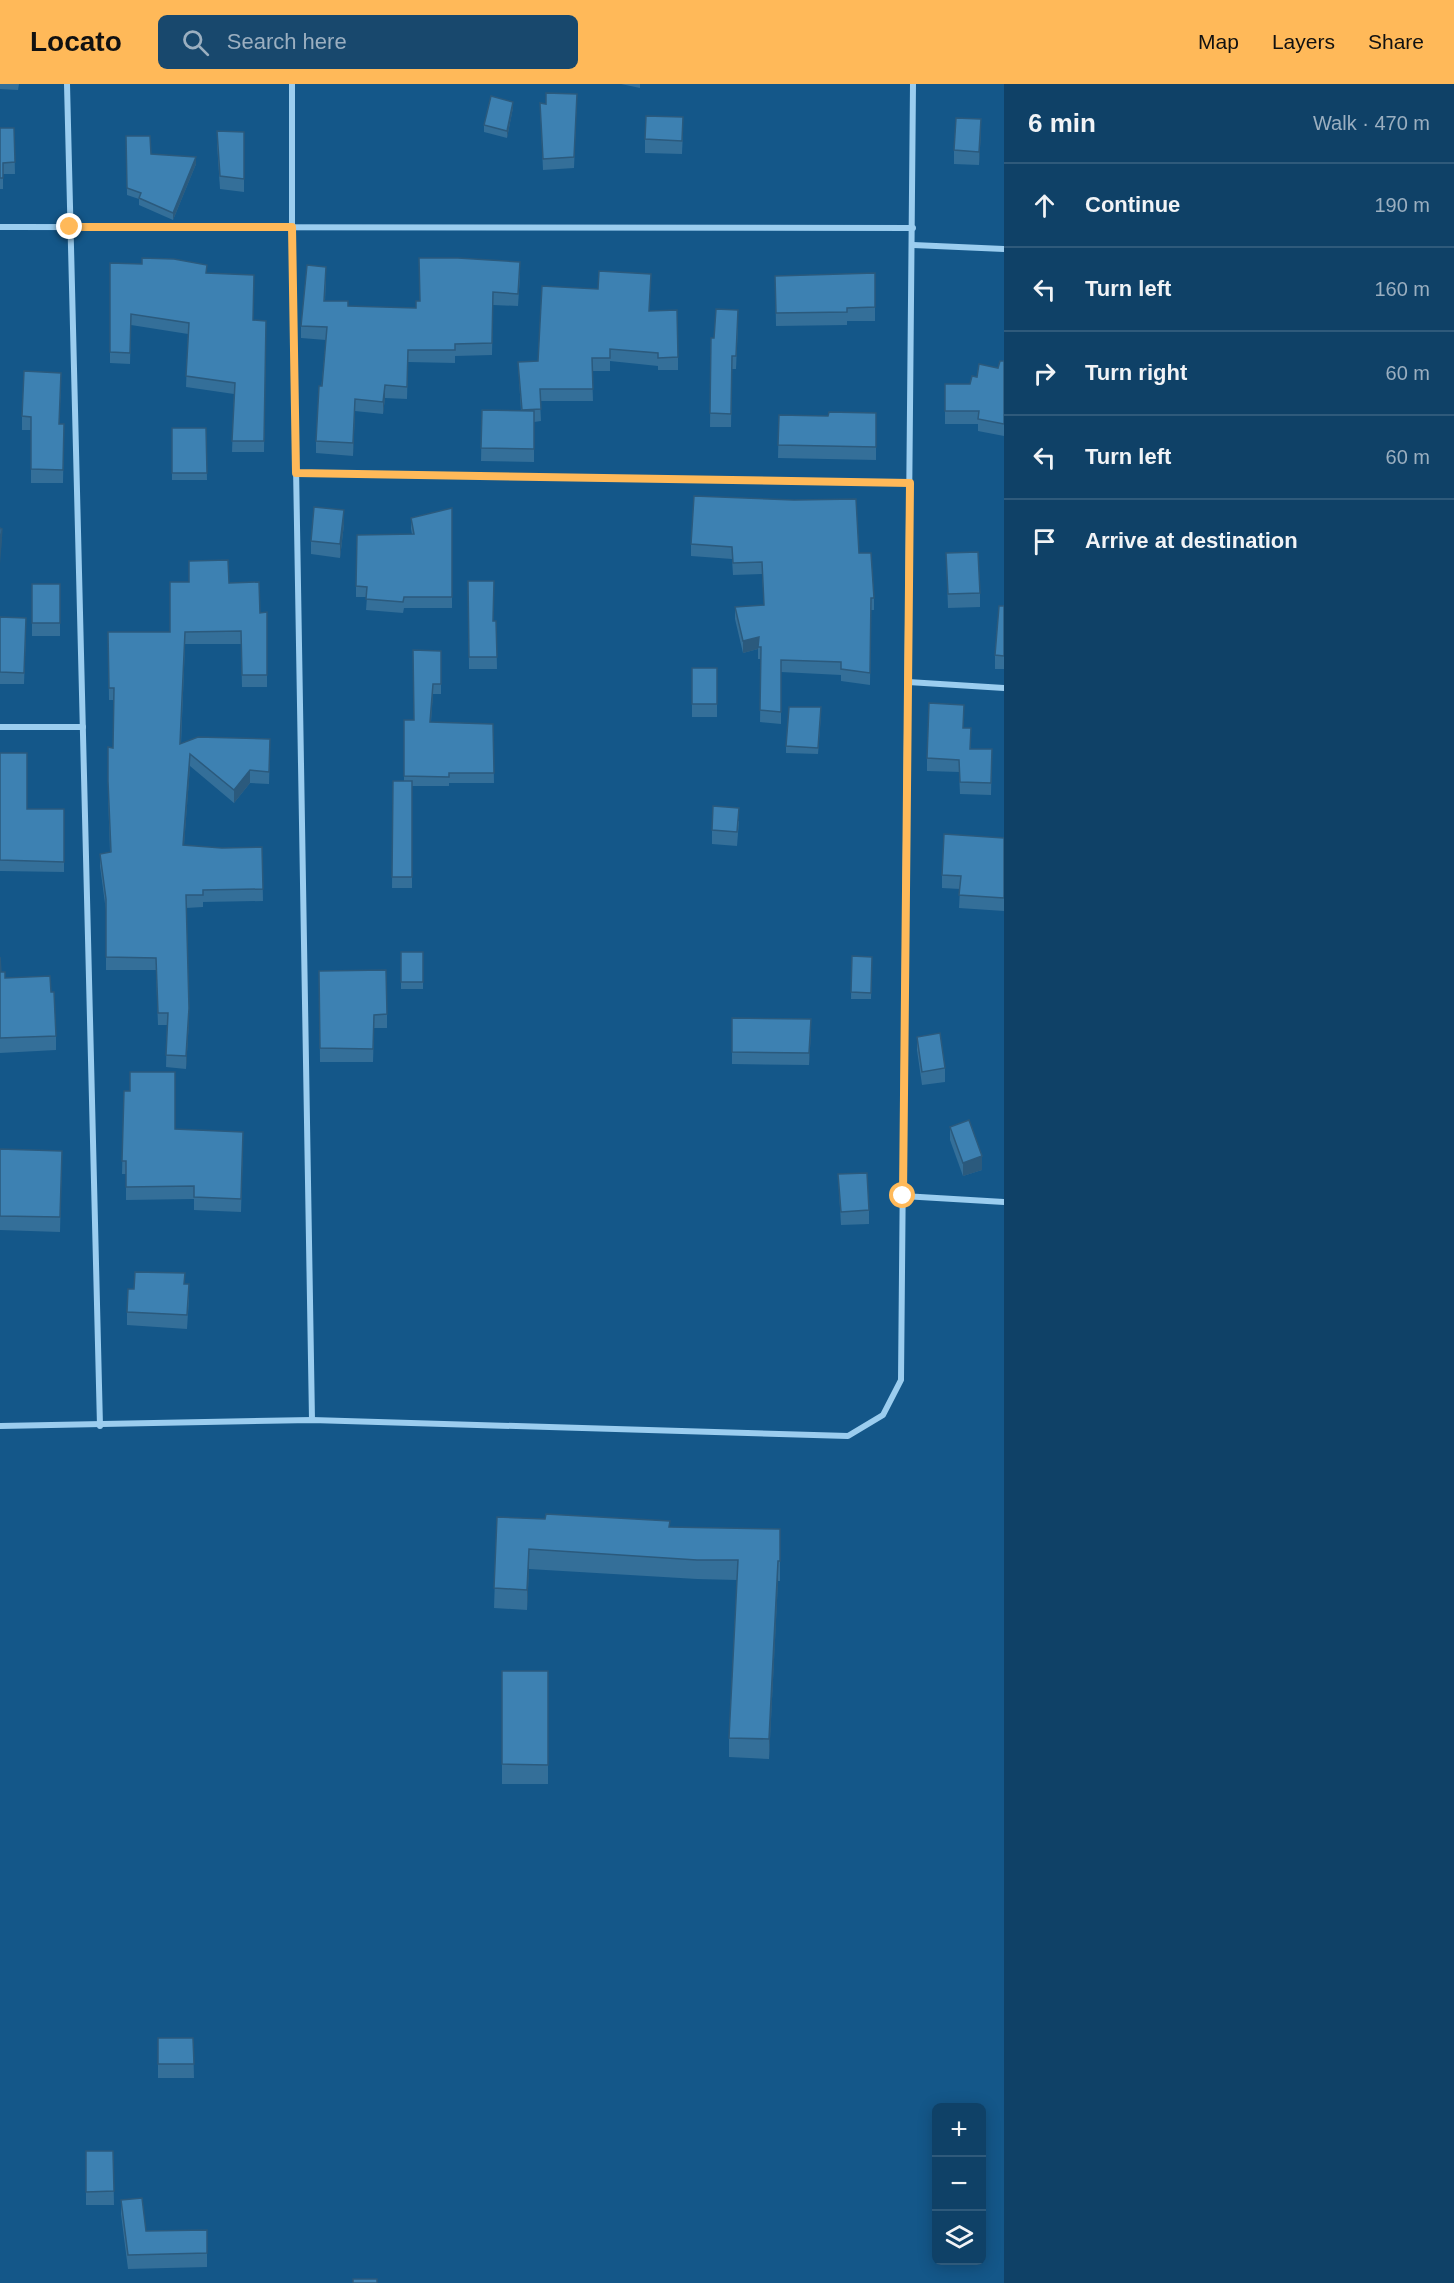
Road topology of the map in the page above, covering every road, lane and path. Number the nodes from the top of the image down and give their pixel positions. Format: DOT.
graph roads {
  1 [pos="67,84"];
  2 [pos="292,84"];
  3 [pos="914,84"];
  4 [pos="0,227"];
  5 [pos="70,227"];
  6 [pos="292,227"];
  7 [pos="913,228"];
  8 [pos="913,246"];
  9 [pos="1004,249"];
  10 [pos="296,473"];
  11 [pos="910,483"];
  12 [pos="908,681"];
  13 [pos="1004,688"];
  14 [pos="0,727"];
  15 [pos="83,727"];
  16 [pos="903,1196"];
  17 [pos="1004,1202"];
  18 [pos="312,1420"];
  19 [pos="0,1426"];
  20 [pos="100,1426"];
  1 -- 5 [label="street"];
  2 -- 6 [label="street"];
  3 -- 7 [label="street"];
  4 -- 5 [label="street"];
  5 -- 6 [label="street"];
  5 -- 15 [label="street"];
  6 -- 7 [label="street"];
  6 -- 10 [label="street"];
  7 -- 8 [label="street"];
  8 -- 9 [label="street"];
  8 -- 11 [label="street"];
  10 -- 11 [label="street"];
  10 -- 18 [label="street"];
  11 -- 12 [label="street"];
  12 -- 13 [label="street"];
  12 -- 16 [label="street"];
  14 -- 15 [label="street"];
  15 -- 20 [label="street"];
  16 -- 17 [label="street"];
  16 -- 18 [label="street"];
  18 -- 20 [label="street"];
  19 -- 20 [label="street"];
}
